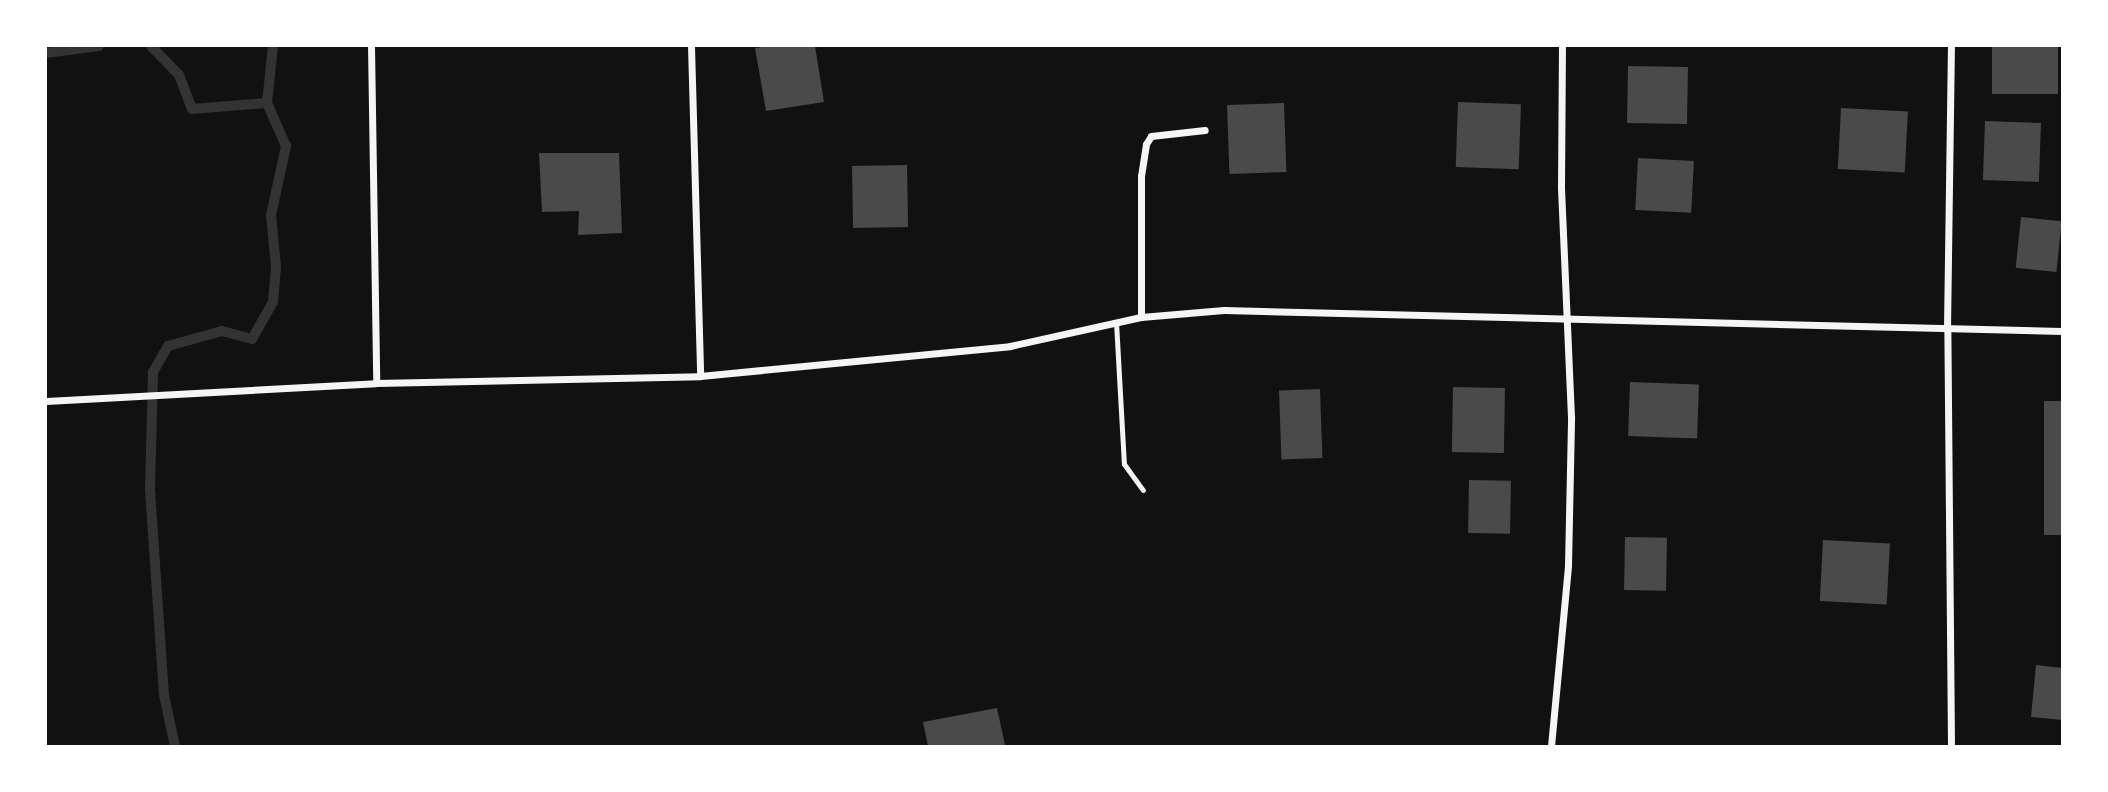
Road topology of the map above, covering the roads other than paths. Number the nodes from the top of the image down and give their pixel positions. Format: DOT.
graph roads {
  1 [pos="371,46"];
  2 [pos="691,46"];
  3 [pos="1562,46"];
  4 [pos="1951,46"];
  5 [pos="1205,130"];
  6 [pos="1141,317"];
  7 [pos="1567,320"];
  8 [pos="1116,322"];
  9 [pos="1947,329"];
  10 [pos="2063,331"];
  11 [pos="700,376"];
  12 [pos="376,383"];
  13 [pos="46,401"];
  14 [pos="1143,491"];
  15 [pos="1550,747"];
  16 [pos="1951,747"];
  1 -- 12 [label="street"];
  2 -- 11 [label="street"];
  3 -- 7 [label="street"];
  4 -- 9 [label="street"];
  5 -- 6 [label="street"];
  6 -- 7 [label="street"];
  6 -- 8 [label="street"];
  7 -- 9 [label="street"];
  7 -- 15 [label="street"];
  8 -- 11 [label="street"];
  8 -- 14 [label="lane"];
  9 -- 10 [label="street"];
  9 -- 16 [label="street"];
  11 -- 12 [label="street"];
  12 -- 13 [label="street"];
}
